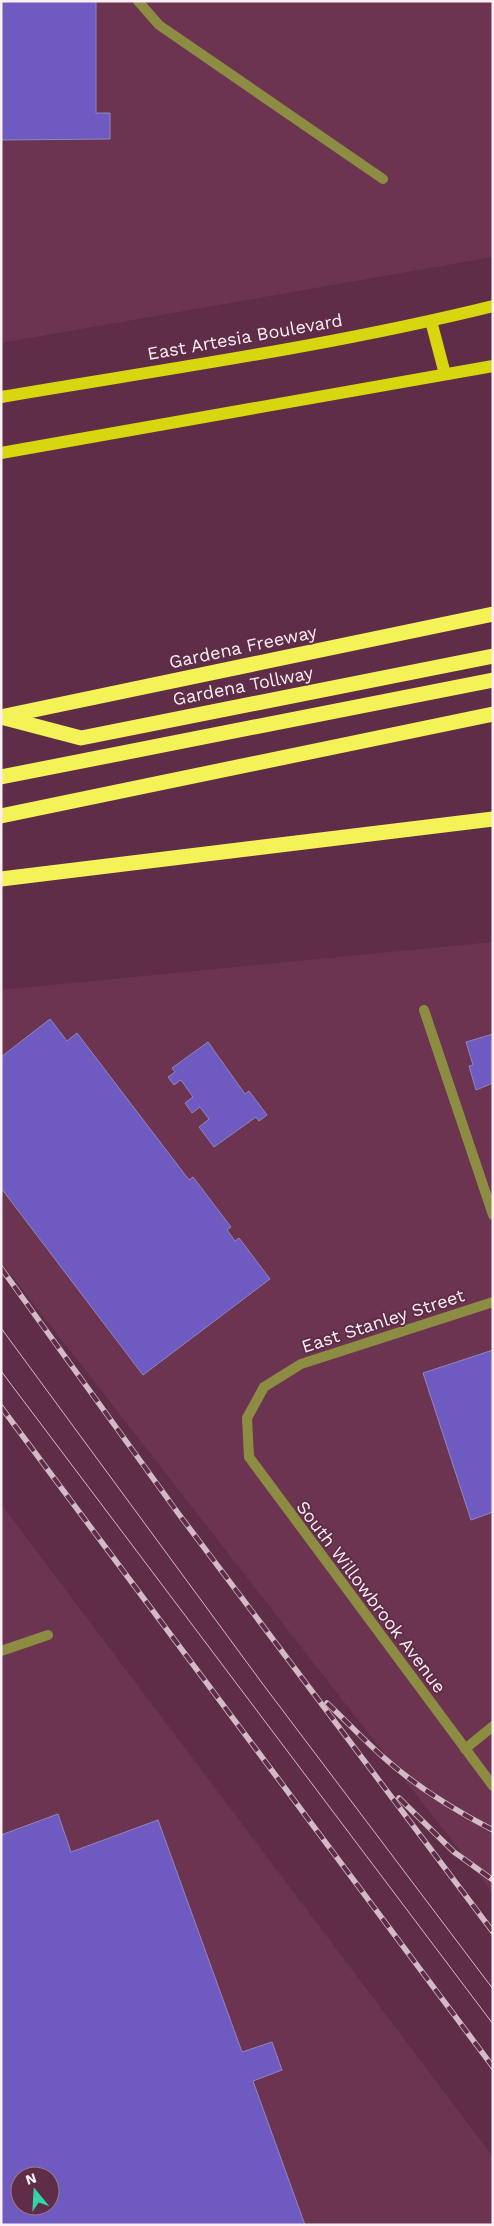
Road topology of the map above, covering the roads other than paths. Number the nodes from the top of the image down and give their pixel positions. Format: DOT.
graph roads {
  1 [pos="138,1"];
  2 [pos="383,179"];
  3 [pos="493,306"];
  4 [pos="431,321"];
  5 [pos="493,366"];
  6 [pos="445,374"];
  7 [pos="1,397"];
  8 [pos="1,453"];
  9 [pos="493,614"];
  10 [pos="493,656"];
  11 [pos="493,680"];
  12 [pos="493,714"];
  13 [pos="1,717"];
  14 [pos="1,778"];
  15 [pos="1,816"];
  16 [pos="493,819"];
  17 [pos="1,878"];
  18 [pos="424,1010"];
  19 [pos="493,1216"];
  20 [pos="493,1302"];
  21 [pos="247,1418"];
  22 [pos="48,1635"];
  23 [pos="1,1651"];
  24 [pos="493,1726"];
  25 [pos="465,1749"];
  26 [pos="493,1786"];
  1 -- 2 [label="street"];
  3 -- 4 [label="main road, East Artesia Boulevard"];
  4 -- 6 [label="main road"];
  4 -- 7 [label="main road, East Artesia Boulevard"];
  5 -- 6 [label="main road"];
  6 -- 8 [label="main road"];
  9 -- 13 [label="highway, Gardena Freeway"];
  10 -- 13 [label="highway, Gardena Tollway"];
  11 -- 14 [label="highway"];
  12 -- 15 [label="highway"];
  16 -- 17 [label="highway"];
  18 -- 19 [label="street"];
  20 -- 21 [label="street, East Stanley Street"];
  21 -- 25 [label="street, South Willowbrook Avenue"];
  22 -- 23 [label="street"];
  24 -- 25 [label="street"];
  25 -- 26 [label="street, South Willowbrook Avenue"];
}
